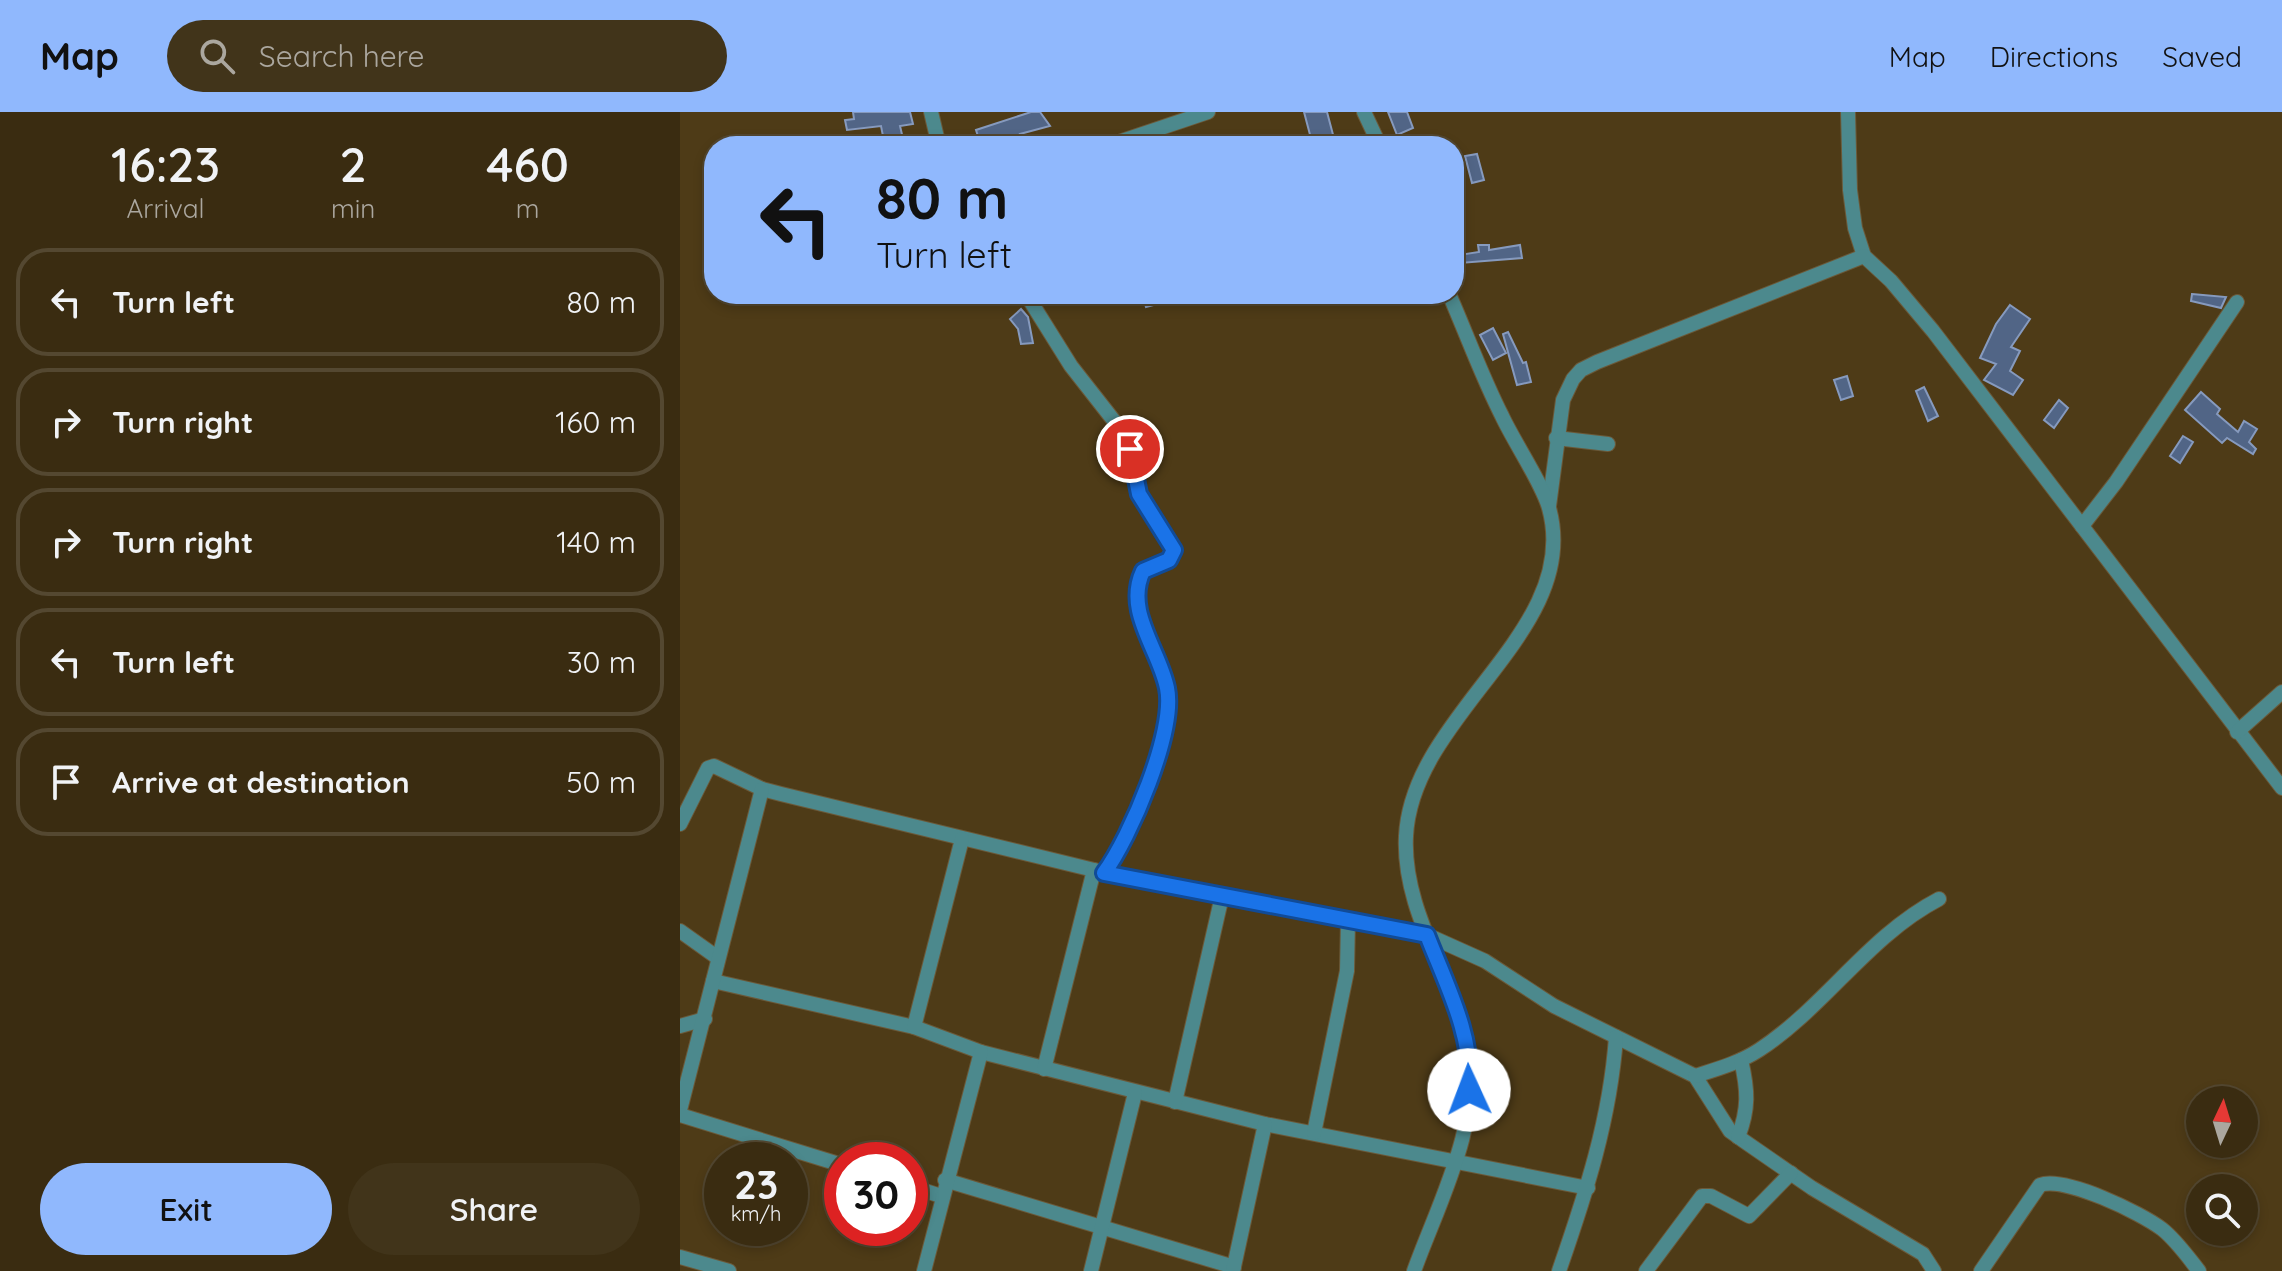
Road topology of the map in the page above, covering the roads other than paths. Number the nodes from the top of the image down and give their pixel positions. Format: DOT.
graph roads {
  1 [pos="931,112"];
  2 [pos="1208,112"];
  3 [pos="1364,112"];
  4 [pos="1848,112"];
  5 [pos="937,136"];
  6 [pos="1137,136"];
  7 [pos="1375,136"];
  8 [pos="1864,256"];
  9 [pos="2237,302"];
  10 [pos="1032,304"];
  11 [pos="1453,304"];
  12 [pos="1556,438"];
  13 [pos="1608,444"];
  14 [pos="1549,508"];
  15 [pos="2082,526"];
  16 [pos="2282,692"];
  17 [pos="2237,732"];
  18 [pos="2282,788"];
  19 [pos="762,789"];
  20 [pos="680,824"];
  21 [pos="962,839"];
  22 [pos="1099,872"];
  23 [pos="1222,896"];
  24 [pos="1939,899"];
  25 [pos="1348,920"];
  26 [pos="680,931"];
  27 [pos="1427,935"];
  28 [pos="718,958"];
  29 [pos="713,981"];
  30 [pos="705,1019"];
  31 [pos="680,1026"];
  32 [pos="914,1027"];
  33 [pos="1616,1037"];
  34 [pos="981,1052"];
  35 [pos="1741,1060"];
  36 [pos="1044,1069"];
  37 [pos="1695,1076"];
  38 [pos="1135,1093"];
  39 [pos="1175,1102"];
  40 [pos="680,1112"];
  41 [pos="1265,1124"];
  42 [pos="1314,1133"];
  43 [pos="1738,1137"];
  44 [pos="824,1159"];
  45 [pos="1453,1163"];
  46 [pos="1791,1173"];
  47 [pos="945,1180"];
  48 [pos="1588,1188"];
  49 [pos="928,1192"];
  50 [pos="941,1196"];
  51 [pos="1102,1228"];
  52 [pos="680,1257"];
  53 [pos="1234,1269"];
  54 [pos="729,1271"];
  55 [pos="924,1271"];
  56 [pos="1091,1271"];
  57 [pos="1414,1271"];
  58 [pos="1559,1271"];
  59 [pos="1646,1271"];
  60 [pos="1934,1271"];
  61 [pos="1981,1271"];
  62 [pos="2199,1271"];
  1 -- 5 [label="street"];
  2 -- 6 [label="street"];
  3 -- 7 [label="street"];
  4 -- 8 [label="street"];
  8 -- 12 [label="street"];
  8 -- 15 [label="street"];
  9 -- 15 [label="street"];
  10 -- 22 [label="street"];
  11 -- 14 [label="street"];
  12 -- 13 [label="street"];
  12 -- 14 [label="street"];
  14 -- 27 [label="street"];
  15 -- 17 [label="street"];
  16 -- 17 [label="street"];
  17 -- 18 [label="street"];
  19 -- 20 [label="street"];
  19 -- 21 [label="street"];
  19 -- 28 [label="street"];
  21 -- 22 [label="street"];
  21 -- 32 [label="street"];
  22 -- 23 [label="street"];
  22 -- 36 [label="street"];
  23 -- 25 [label="street"];
  23 -- 39 [label="street"];
  24 -- 35 [label="street"];
  25 -- 27 [label="street"];
  25 -- 42 [label="street"];
  26 -- 28 [label="street"];
  27 -- 33 [label="street"];
  27 -- 45 [label="street"];
  28 -- 29 [label="street"];
  29 -- 30 [label="street"];
  29 -- 32 [label="street"];
  30 -- 31 [label="street"];
  30 -- 40 [label="street"];
  32 -- 34 [label="street"];
  33 -- 37 [label="street"];
  33 -- 48 [label="street"];
  34 -- 36 [label="street"];
  34 -- 47 [label="street"];
  35 -- 37 [label="street"];
  35 -- 43 [label="street"];
  36 -- 38 [label="street"];
  37 -- 43 [label="street"];
  38 -- 39 [label="street"];
  38 -- 51 [label="street"];
  39 -- 41 [label="street"];
  40 -- 44 [label="street"];
  41 -- 42 [label="street"];
  41 -- 53 [label="street"];
  42 -- 45 [label="street"];
  43 -- 46 [label="street"];
  45 -- 48 [label="street"];
  45 -- 57 [label="street"];
  46 -- 59 [label="street"];
  46 -- 60 [label="street"];
  47 -- 50 [label="street"];
  47 -- 51 [label="street"];
  48 -- 58 [label="street"];
  49 -- 50 [label="street"];
  50 -- 55 [label="street"];
  51 -- 53 [label="street"];
  51 -- 56 [label="street"];
  52 -- 54 [label="street"];
  61 -- 62 [label="street"];
}
